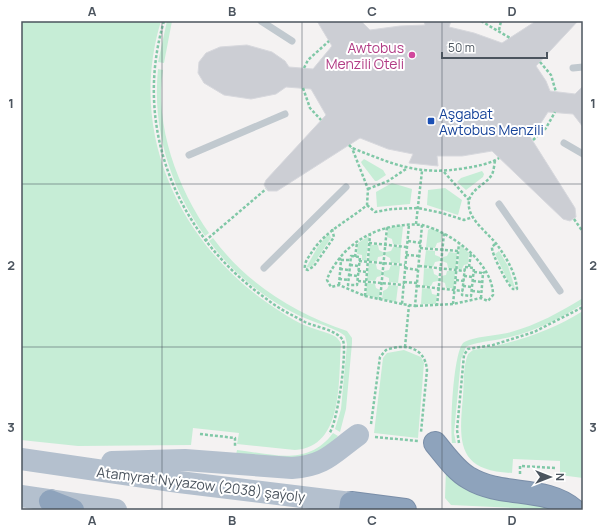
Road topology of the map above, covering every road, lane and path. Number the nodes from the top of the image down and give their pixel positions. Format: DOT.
graph roads {
  1 [pos="164,21"];
  2 [pos="261,21"];
  3 [pos="481,21"];
  4 [pos="501,21"];
  5 [pos="499,30"];
  6 [pos="510,38"];
  7 [pos="292,41"];
  8 [pos="329,41"];
  9 [pos="540,62"];
  10 [pos="583,66"];
  11 [pos="304,68"];
  12 [pos="573,68"];
  13 [pos="302,88"];
  14 [pos="556,92"];
  15 [pos="555,112"];
  16 [pos="286,114"];
  17 [pos="321,120"];
  18 [pos="533,140"];
  19 [pos="564,143"];
  20 [pos="349,145"];
  21 [pos="352,148"];
  22 [pos="583,154"];
  23 [pos="189,155"];
  24 [pos="499,158"];
  25 [pos="495,161"];
  26 [pos="406,168"];
  27 [pos="422,171"];
  28 [pos="443,172"];
  29 [pos="346,187"];
  30 [pos="266,189"];
  31 [pos="368,190"];
  32 [pos="469,200"];
  33 [pos="499,204"];
  34 [pos="367,205"];
  35 [pos="418,208"];
  36 [pos="473,217"];
  37 [pos="574,219"];
  38 [pos="409,224"];
  39 [pos="416,224"];
  40 [pos="422,225"];
  41 [pos="387,227"];
  42 [pos="332,229"];
  43 [pos="583,232"];
  44 [pos="444,233"];
  45 [pos="370,235"];
  46 [pos="204,241"];
  47 [pos="357,242"];
  48 [pos="408,242"];
  49 [pos="369,243"];
  50 [pos="421,243"];
  51 [pos="459,243"];
  52 [pos="496,243"];
  53 [pos="385,245"];
  54 [pos="407,247"];
  55 [pos="420,248"];
  56 [pos="442,250"];
  57 [pos="458,252"];
  58 [pos="471,253"];
  59 [pos="406,255"];
  60 [pos="420,256"];
  61 [pos="355,257"];
  62 [pos="340,259"];
  63 [pos="350,260"];
  64 [pos="359,261"];
  65 [pos="368,262"];
  66 [pos="384,263"];
  67 [pos="350,265"];
  68 [pos="359,266"];
  69 [pos="405,267"];
  70 [pos="469,267"];
  71 [pos="264,268"];
  72 [pos="419,268"];
  73 [pos="440,268"];
  74 [pos="340,269"];
  75 [pos="350,270"];
  76 [pos="457,270"];
  77 [pos="358,271"];
  78 [pos="465,271"];
  79 [pos="367,272"];
  80 [pos="474,272"];
  81 [pos="484,272"];
  82 [pos="349,275"];
  83 [pos="358,276"];
  84 [pos="464,276"];
  85 [pos="473,277"];
  86 [pos="339,279"];
  87 [pos="349,280"];
  88 [pos="456,280"];
  89 [pos="358,281"];
  90 [pos="464,281"];
  91 [pos="473,281"];
  92 [pos="366,282"];
  93 [pos="482,282"];
  94 [pos="382,283"];
  95 [pos="404,284"];
  96 [pos="339,285"];
  97 [pos="353,285"];
  98 [pos="417,285"];
  99 [pos="463,286"];
  100 [pos="472,287"];
  101 [pos="438,288"];
  102 [pos="455,290"];
  103 [pos="463,290"];
  104 [pos="352,291"];
  105 [pos="472,291"];
  106 [pos="560,291"];
  107 [pos="482,292"];
  108 [pos="364,296"];
  109 [pos="467,296"];
  110 [pos="481,298"];
  111 [pos="380,300"];
  112 [pos="466,302"];
  113 [pos="402,304"];
  114 [pos="453,304"];
  115 [pos="409,305"];
  116 [pos="415,306"];
  117 [pos="437,306"];
  118 [pos="583,307"];
  119 [pos="405,347"];
  120 [pos="366,433"];
  121 [pos="200,434"];
  122 [pos="326,438"];
  123 [pos="426,442"];
  124 [pos="242,448"];
  125 [pos="460,448"];
  126 [pos="21,459"];
  127 [pos="56,464"];
  128 [pos="556,468"];
  129 [pos="520,476"];
  130 [pos="21,496"];
  131 [pos="50,501"];
  132 [pos="351,506"];
  133 [pos="73,510"];
  134 [pos="116,510"];
  135 [pos="405,510"];
  136 [pos="574,510"];
  1 -- 46 [label="path"];
  2 -- 7 [label="lane"];
  3 -- 5 [label="path"];
  4 -- 5 [label="path"];
  5 -- 6 [label="path"];
  8 -- 11 [label="path"];
  9 -- 14 [label="path"];
  10 -- 12 [label="lane"];
  13 -- 17 [label="path"];
  15 -- 18 [label="path"];
  16 -- 23 [label="lane"];
  19 -- 22 [label="lane"];
  20 -- 21 [label="path"];
  21 -- 26 [label="path"];
  21 -- 31 [label="path"];
  24 -- 25 [label="path"];
  25 -- 28 [label="path"];
  25 -- 32 [label="path"];
  26 -- 27 [label="path"];
  26 -- 31 [label="path"];
  27 -- 28 [label="path"];
  27 -- 35 [label="path"];
  28 -- 32 [label="path"];
  29 -- 71 [label="lane"];
  30 -- 46 [label="path"];
  31 -- 34 [label="path"];
  32 -- 36 [label="path"];
  33 -- 106 [label="lane"];
  34 -- 35 [label="path"];
  34 -- 42 [label="path"];
  35 -- 36 [label="path"];
  35 -- 39 [label="path"];
  36 -- 52 [label="path"];
  37 -- 43 [label="path"];
  38 -- 39 [label="path"];
  38 -- 41 [label="path"];
  38 -- 48 [label="path"];
  39 -- 40 [label="path"];
  40 -- 44 [label="path"];
  40 -- 50 [label="path"];
  41 -- 45 [label="path"];
  41 -- 53 [label="path"];
  42 -- 42 [label="path"];
  44 -- 51 [label="path"];
  44 -- 56 [label="path"];
  45 -- 47 [label="path"];
  45 -- 49 [label="path"];
  46 -- 122 [label="path"];
  47 -- 61 [label="path"];
  47 -- 62 [label="path"];
  48 -- 50 [label="path"];
  48 -- 54 [label="path"];
  49 -- 53 [label="path"];
  49 -- 65 [label="path"];
  50 -- 55 [label="path"];
  51 -- 57 [label="path"];
  51 -- 58 [label="path"];
  52 -- 52 [label="path"];
  53 -- 54 [label="path"];
  53 -- 66 [label="path"];
  54 -- 59 [label="path"];
  55 -- 56 [label="path"];
  55 -- 60 [label="path"];
  56 -- 57 [label="path"];
  56 -- 73 [label="path"];
  57 -- 76 [label="path"];
  58 -- 70 [label="path"];
  58 -- 81 [label="path"];
  59 -- 60 [label="path"];
  59 -- 69 [label="path"];
  60 -- 72 [label="path"];
  61 -- 63 [label="path"];
  61 -- 64 [label="path"];
  62 -- 63 [label="path"];
  62 -- 74 [label="path"];
  62 -- 96 [label="path"];
  63 -- 67 [label="path"];
  64 -- 65 [label="path"];
  64 -- 68 [label="path"];
  65 -- 66 [label="path"];
  65 -- 79 [label="path"];
  66 -- 69 [label="path"];
  66 -- 94 [label="path"];
  67 -- 68 [label="path"];
  67 -- 75 [label="path"];
  68 -- 77 [label="path"];
  69 -- 72 [label="path"];
  69 -- 95 [label="path"];
  70 -- 78 [label="path"];
  70 -- 80 [label="path"];
  72 -- 73 [label="path"];
  72 -- 98 [label="path"];
  73 -- 76 [label="path"];
  73 -- 101 [label="path"];
  74 -- 75 [label="path"];
  74 -- 86 [label="path"];
  75 -- 82 [label="path"];
  76 -- 78 [label="path"];
  76 -- 88 [label="path"];
  77 -- 79 [label="path"];
  77 -- 83 [label="path"];
  78 -- 84 [label="path"];
  79 -- 92 [label="path"];
  80 -- 81 [label="path"];
  80 -- 85 [label="path"];
  81 -- 93 [label="path"];
  81 -- 110 [label="path"];
  82 -- 83 [label="path"];
  82 -- 87 [label="path"];
  83 -- 89 [label="path"];
  84 -- 85 [label="path"];
  84 -- 90 [label="path"];
  85 -- 91 [label="path"];
  86 -- 87 [label="path"];
  86 -- 96 [label="path"];
  87 -- 97 [label="path"];
  88 -- 90 [label="path"];
  88 -- 102 [label="path"];
  89 -- 92 [label="path"];
  89 -- 97 [label="path"];
  90 -- 99 [label="path"];
  91 -- 93 [label="path"];
  91 -- 100 [label="path"];
  92 -- 94 [label="path"];
  92 -- 108 [label="path"];
  93 -- 107 [label="path"];
  94 -- 95 [label="path"];
  94 -- 111 [label="path"];
  95 -- 98 [label="path"];
  95 -- 113 [label="path"];
  96 -- 104 [label="path"];
  97 -- 104 [label="path"];
  98 -- 101 [label="path"];
  98 -- 116 [label="path"];
  99 -- 100 [label="path"];
  99 -- 103 [label="path"];
  100 -- 105 [label="path"];
  101 -- 102 [label="path"];
  101 -- 117 [label="path"];
  102 -- 103 [label="path"];
  102 -- 114 [label="path"];
  103 -- 109 [label="path"];
  104 -- 108 [label="path"];
  105 -- 107 [label="path"];
  105 -- 109 [label="path"];
  107 -- 110 [label="path"];
  108 -- 111 [label="path"];
  109 -- 112 [label="path"];
  110 -- 112 [label="path"];
  111 -- 113 [label="path"];
  112 -- 114 [label="path"];
  113 -- 115 [label="path"];
  114 -- 117 [label="path"];
  115 -- 116 [label="path"];
  115 -- 119 [label="path"];
  116 -- 117 [label="path"];
  118 -- 125 [label="path"];
  119 -- 120 [label="path"];
  119 -- 123 [label="path"];
  120 -- 123 [label="path"];
  120 -- 127 [label="main road"];
  121 -- 124 [label="path"];
  123 -- 136 [label="highway"];
  126 -- 127 [label="main road, Atamyrat Nyýazow (2038) şaýoly"];
  127 -- 132 [label="main road, Atamyrat Nyýazow (2038) şaýoly"];
  128 -- 129 [label="path"];
  130 -- 131 [label="main road"];
  131 -- 133 [label="highway"];
  131 -- 134 [label="main road"];
  132 -- 135 [label="highway, Atamyrat Nyýazow (2038) şaýoly"];
}
